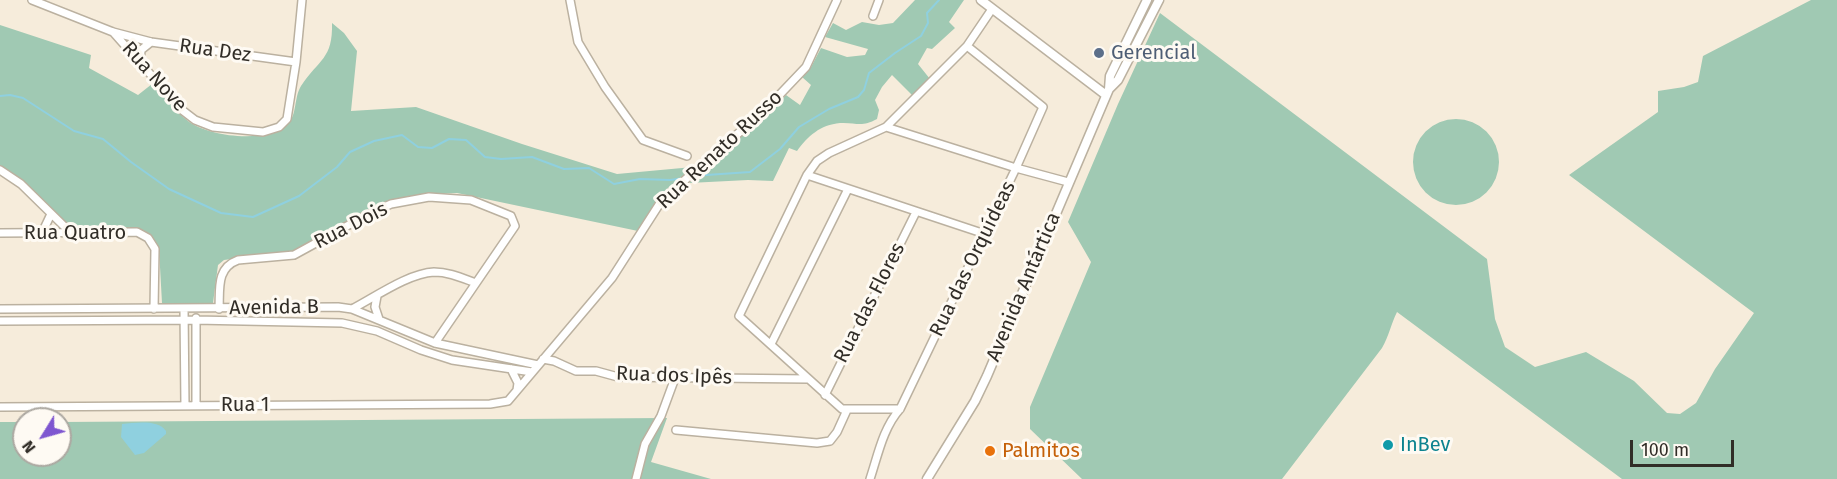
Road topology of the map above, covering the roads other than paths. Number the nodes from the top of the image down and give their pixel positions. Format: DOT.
graph roads {
  1 [pos="32,0"];
  2 [pos="302,0"];
  3 [pos="570,0"];
  4 [pos="837,0"];
  5 [pos="879,0"];
  6 [pos="981,0"];
  7 [pos="1147,0"];
  8 [pos="1159,0"];
  9 [pos="992,9"];
  10 [pos="873,16"];
  11 [pos="113,32"];
  12 [pos="151,42"];
  13 [pos="967,46"];
  14 [pos="296,62"];
  15 [pos="140,63"];
  16 [pos="1107,92"];
  17 [pos="886,127"];
  18 [pos="687,156"];
  19 [pos="1016,168"];
  20 [pos="0,170"];
  21 [pos="807,175"];
  22 [pos="1068,183"];
  23 [pos="848,189"];
  24 [pos="916,212"];
  25 [pos="51,214"];
  26 [pos="70,232"];
  27 [pos="0,233"];
  28 [pos="42,233"];
  29 [pos="985,234"];
  30 [pos="476,283"];
  31 [pos="376,296"];
  32 [pos="0,309"];
  33 [pos="154,309"];
  34 [pos="184,309"];
  35 [pos="196,309"];
  36 [pos="219,309"];
  37 [pos="352,309"];
  38 [pos="379,319"];
  39 [pos="184,320"];
  40 [pos="195,320"];
  41 [pos="0,321"];
  42 [pos="435,343"];
  43 [pos="771,344"];
  44 [pos="540,362"];
  45 [pos="511,369"];
  46 [pos="532,372"];
  47 [pos="675,378"];
  48 [pos="808,379"];
  49 [pos="517,390"];
  50 [pos="825,395"];
  51 [pos="185,406"];
  52 [pos="196,406"];
  53 [pos="0,407"];
  54 [pos="847,410"];
  55 [pos="900,410"];
  56 [pos="676,430"];
  57 [pos="636,479"];
  58 [pos="870,479"];
  59 [pos="927,479"];
  1 -- 11 [label="street, Rua Dez"];
  2 -- 14 [label="street, Rua Nove"];
  3 -- 18 [label="street"];
  4 -- 44 [label="street, Rua Renato Russo"];
  5 -- 10 [label="street"];
  6 -- 9 [label="main road"];
  7 -- 16 [label="main road, Avenida Antártica"];
  8 -- 16 [label="main road, Avenida Antártica"];
  9 -- 13 [label="street"];
  9 -- 16 [label="main road"];
  11 -- 12 [label="street, Rua Dez"];
  11 -- 15 [label="street, Rua Nove"];
  12 -- 14 [label="street, Rua Dez"];
  12 -- 15 [label="street"];
  13 -- 17 [label="street"];
  13 -- 19 [label="street, Rua das Orquídeas"];
  14 -- 15 [label="street, Rua Nove"];
  16 -- 22 [label="main road, Avenida Antártica"];
  17 -- 19 [label="street"];
  17 -- 21 [label="street"];
  19 -- 22 [label="street"];
  19 -- 29 [label="street, Rua das Orquídeas"];
  20 -- 25 [label="street"];
  21 -- 23 [label="street"];
  21 -- 43 [label="street"];
  22 -- 59 [label="main road, Avenida Antártica"];
  23 -- 24 [label="street"];
  23 -- 43 [label="street"];
  24 -- 29 [label="street"];
  24 -- 50 [label="street, Rua das Flores"];
  25 -- 26 [label="street"];
  25 -- 28 [label="street"];
  26 -- 28 [label="street, Rua Quatro"];
  26 -- 33 [label="street, Rua Quatro"];
  27 -- 28 [label="street, Rua Quatro"];
  29 -- 55 [label="street, Rua das Orquídeas"];
  30 -- 31 [label="street"];
  30 -- 36 [label="street, Rua Dois"];
  30 -- 42 [label="street, Rua Dois"];
  31 -- 37 [label="street"];
  31 -- 38 [label="street"];
  32 -- 33 [label="street, Avenida B"];
  33 -- 34 [label="street, Avenida B"];
  34 -- 35 [label="street, Avenida B"];
  34 -- 39 [label="street"];
  35 -- 36 [label="street, Avenida B"];
  35 -- 40 [label="street"];
  36 -- 37 [label="street, Avenida B"];
  37 -- 38 [label="street, Avenida B"];
  38 -- 42 [label="street, Avenida B"];
  39 -- 40 [label="street, Avenida B"];
  39 -- 41 [label="street, Avenida B"];
  39 -- 51 [label="street"];
  40 -- 45 [label="street, Avenida B"];
  40 -- 52 [label="street"];
  42 -- 44 [label="street, Avenida B"];
  43 -- 48 [label="street"];
  44 -- 46 [label="street, Rua Renato Russo"];
  44 -- 47 [label="street, Rua dos Ipês"];
  45 -- 46 [label="street, Avenida B"];
  45 -- 49 [label="street"];
  46 -- 49 [label="street, Rua Renato Russo"];
  47 -- 48 [label="street, Rua dos Ipês"];
  47 -- 57 [label="street"];
  48 -- 50 [label="street"];
  49 -- 52 [label="street, Rua 1"];
  50 -- 54 [label="street"];
  51 -- 52 [label="street, Rua 1"];
  51 -- 53 [label="street, Rua 1"];
  54 -- 55 [label="street"];
  54 -- 56 [label="street"];
  55 -- 58 [label="street, Rua das Orquídeas"];
}
